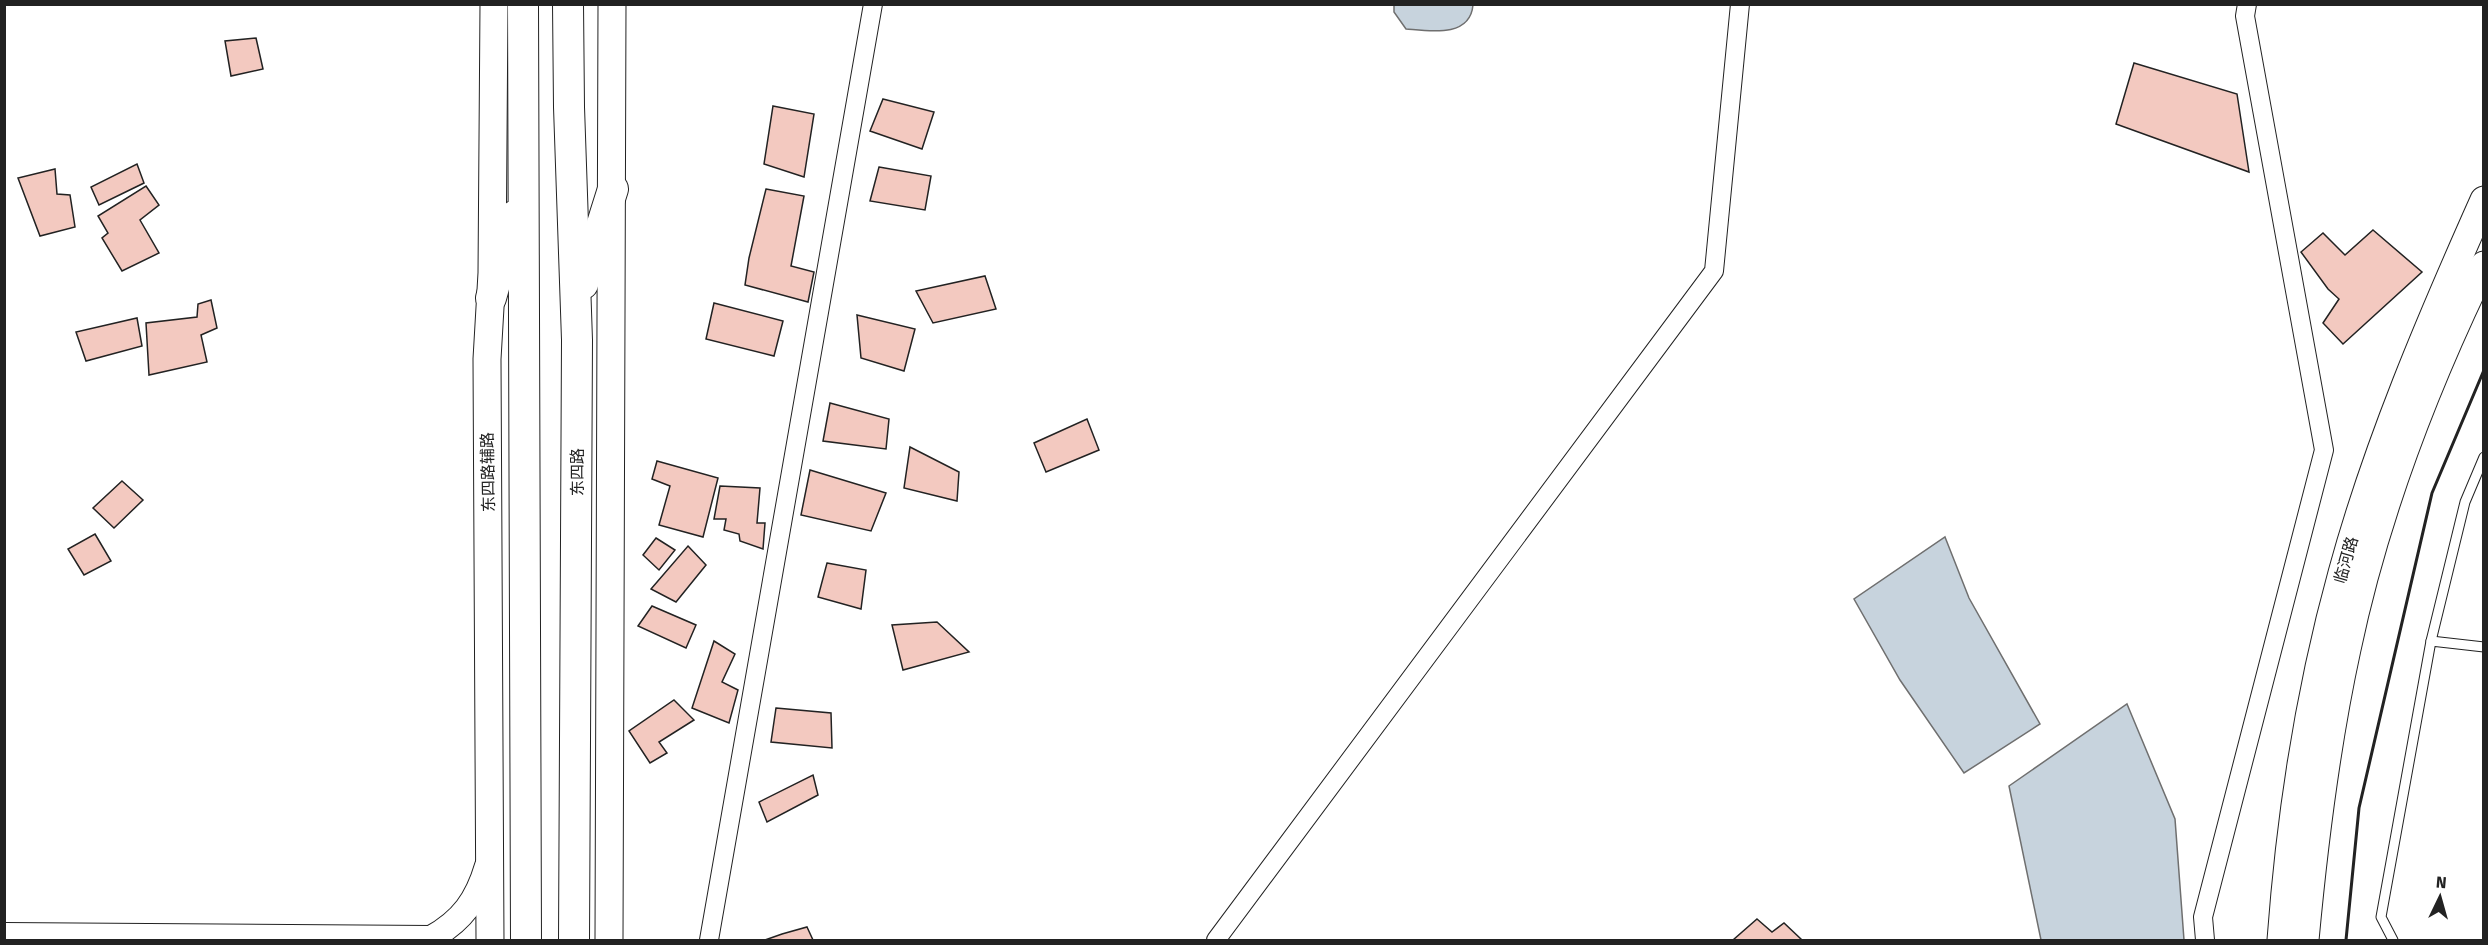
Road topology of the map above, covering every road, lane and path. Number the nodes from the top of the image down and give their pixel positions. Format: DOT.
graph roads {
  1 [pos="494,4"];
  2 [pos="509,4"];
  3 [pos="523,4"];
  4 [pos="568,4"];
  5 [pos="612,4"];
  6 [pos="873,4"];
  7 [pos="1740,4"];
  8 [pos="2247,4"];
  9 [pos="523,55"];
  10 [pos="524,179"];
  11 [pos="613,189"];
  12 [pos="2484,200"];
  13 [pos="2484,265"];
  14 [pos="491,298"];
  15 [pos="576,307"];
  16 [pos="2484,457"];
  17 [pos="2431,641"];
  18 [pos="2484,648"];
  19 [pos="489,858"];
  20 [pos="4,935"];
  21 [pos="490,940"];
  22 [pos="526,940"];
  23 [pos="574,940"];
  24 [pos="609,940"];
  25 [pos="709,940"];
  26 [pos="1216,940"];
  27 [pos="2205,940"];
  28 [pos="2281,940"];
  29 [pos="2305,940"];
  30 [pos="2392,940"];
  1 -- 14 [label="main road, 东四路辅路"];
  2 -- 9 [label="main road"];
  3 -- 9 [label="main road"];
  4 -- 15 [label="main road, 东四路"];
  5 -- 11 [label="main road"];
  6 -- 25 [label="street"];
  7 -- 26 [label="street"];
  8 -- 27 [label="street"];
  9 -- 10 [label="main road"];
  10 -- 14 [label="main road"];
  10 -- 22 [label="main road"];
  11 -- 15 [label="main road"];
  11 -- 24 [label="main road"];
  12 -- 28 [label="main road, 临河路"];
  13 -- 29 [label="main road, 临河路"];
  14 -- 19 [label="main road, 东四路辅路"];
  15 -- 23 [label="main road, 东四路"];
  16 -- 17 [label="lane"];
  17 -- 18 [label="lane"];
  17 -- 30 [label="lane"];
  19 -- 20 [label="street"];
  19 -- 21 [label="main road, 东四路辅路"];
}
